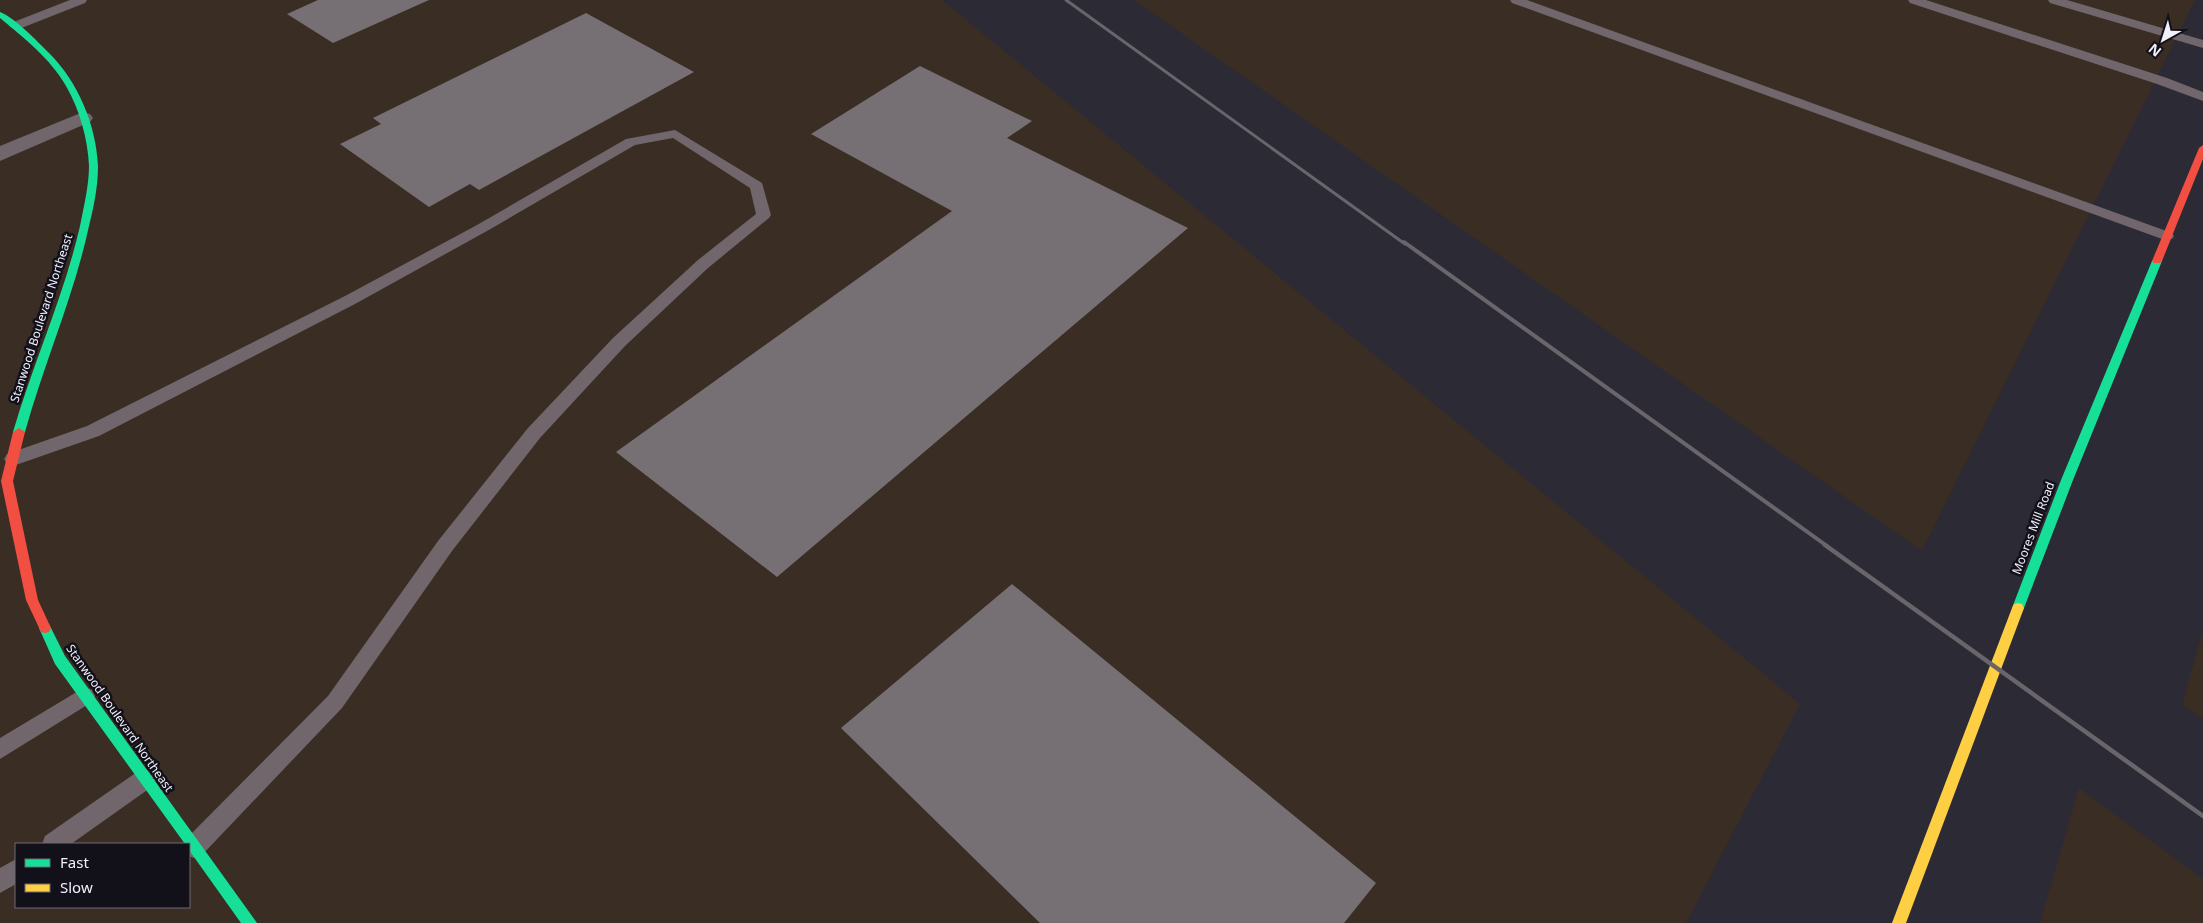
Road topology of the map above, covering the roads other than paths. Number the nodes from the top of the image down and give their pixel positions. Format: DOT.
graph roads {
  1 [pos="81,0"];
  2 [pos="1516,0"];
  3 [pos="1914,0"];
  4 [pos="2054,0"];
  5 [pos="0,14"];
  6 [pos="15,26"];
  7 [pos="2203,44"];
  8 [pos="2203,97"];
  9 [pos="83,118"];
  10 [pos="2203,148"];
  11 [pos="0,154"];
  12 [pos="2197,177"];
  13 [pos="2166,236"];
  14 [pos="13,459"];
  15 [pos="85,696"];
  16 [pos="0,749"];
  17 [pos="145,778"];
  18 [pos="54,843"];
  19 [pos="194,847"];
  20 [pos="15,871"];
  21 [pos="0,882"];
  22 [pos="250,923"];
  23 [pos="1899,923"];
  1 -- 6 [label="lane"];
  2 -- 13 [label="lane"];
  3 -- 8 [label="lane"];
  4 -- 7 [label="lane"];
  5 -- 6 [label="street, Stanwood Boulevard Northeast"];
  6 -- 9 [label="street, Stanwood Boulevard Northeast"];
  9 -- 11 [label="street"];
  9 -- 14 [label="street, Stanwood Boulevard Northeast"];
  10 -- 12 [label="street, Moores Mill Road"];
  12 -- 13 [label="street, Moores Mill Road"];
  13 -- 23 [label="street, Moores Mill Road"];
  14 -- 15 [label="street, Stanwood Boulevard Northeast"];
  14 -- 19 [label="lane"];
  15 -- 16 [label="lane"];
  15 -- 17 [label="street, Stanwood Boulevard Northeast"];
  17 -- 18 [label="lane"];
  17 -- 19 [label="street, Stanwood Boulevard Northeast"];
  19 -- 22 [label="street, Stanwood Boulevard Northeast"];
  20 -- 21 [label="lane"];
}
